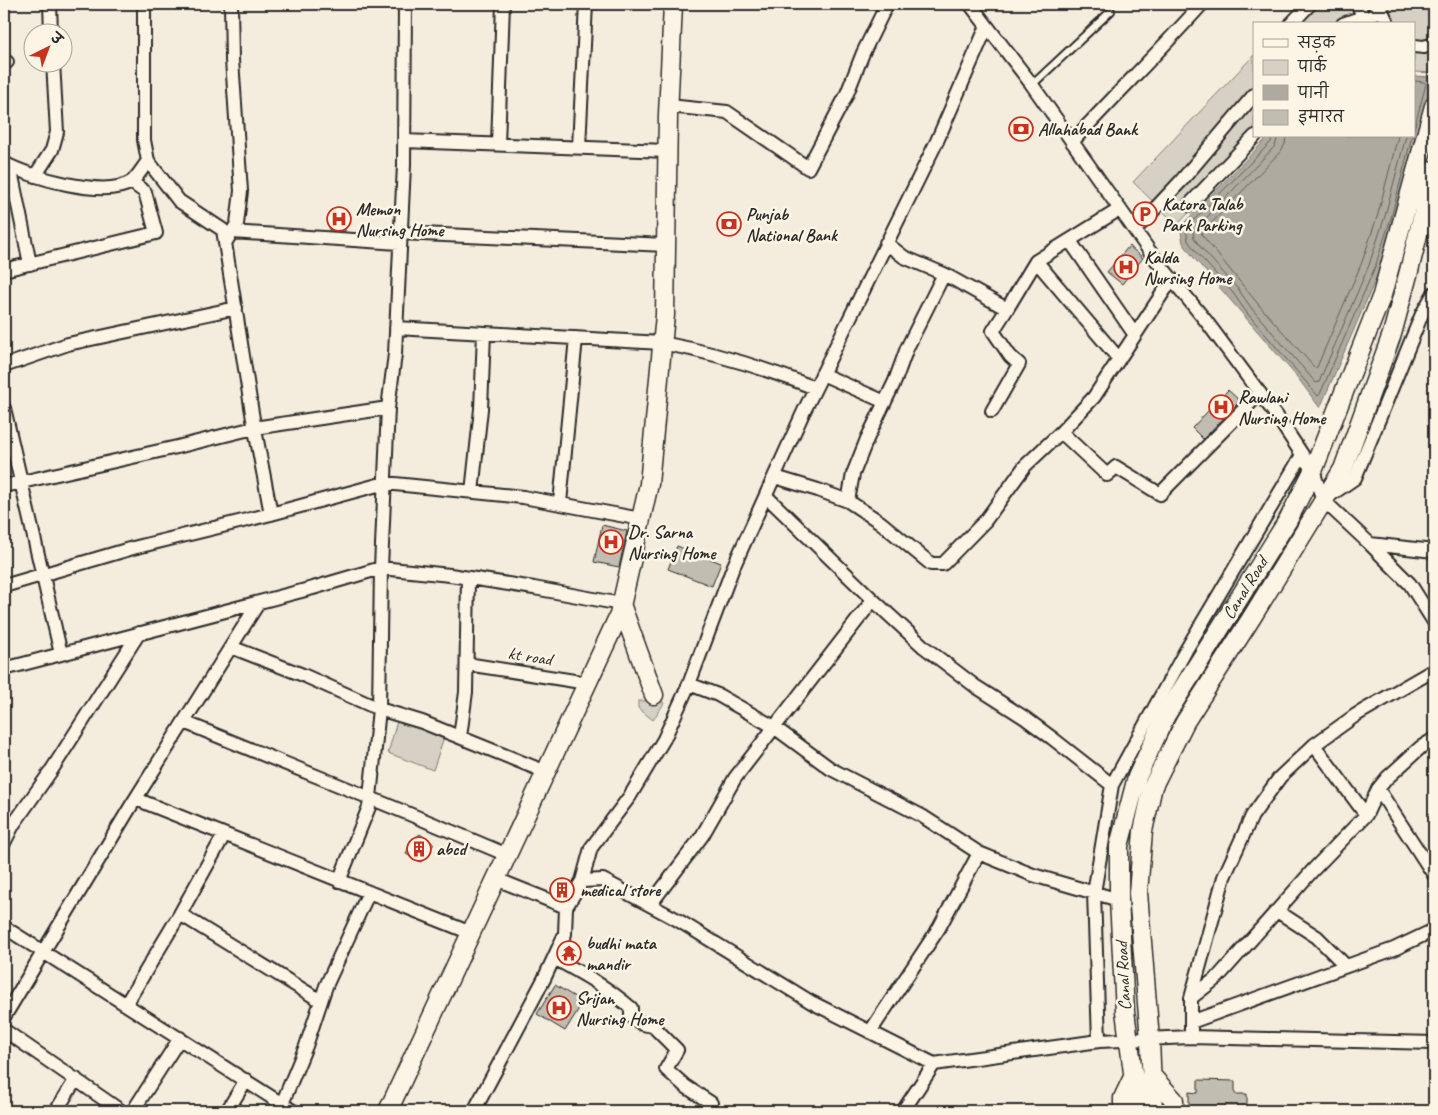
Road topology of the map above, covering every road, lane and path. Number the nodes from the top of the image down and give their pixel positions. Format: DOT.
graph roads {
  1 [pos="50,4"];
  2 [pos="144,4"];
  3 [pos="231,4"];
  4 [pos="405,4"];
  5 [pos="503,4"];
  6 [pos="586,4"];
  7 [pos="673,4"];
  8 [pos="887,4"];
  9 [pos="1202,4"];
  10 [pos="1310,4"];
  11 [pos="1357,4"];
  12 [pos="1382,5"];
  13 [pos="974,6"];
  14 [pos="1111,11"];
  15 [pos="51,22"];
  16 [pos="1293,22"];
  17 [pos="1349,22"];
  18 [pos="1366,22"];
  19 [pos="1387,22"];
  20 [pos="987,26"];
  21 [pos="1434,44"];
  22 [pos="1416,46"];
  23 [pos="53,72"];
  24 [pos="1032,85"];
  25 [pos="1253,96"];
  26 [pos="669,106"];
  27 [pos="1434,106"];
  28 [pos="1253,138"];
  29 [pos="404,141"];
  30 [pos="1072,142"];
  31 [pos="498,144"];
  32 [pos="579,147"];
  33 [pos="667,151"];
  34 [pos="148,161"];
  35 [pos="7,164"];
  36 [pos="1434,170"];
  37 [pos="35,176"];
  38 [pos="131,182"];
  39 [pos="1188,205"];
  40 [pos="1120,209"];
  41 [pos="1135,230"];
  42 [pos="232,232"];
  43 [pos="399,238"];
  44 [pos="1070,241"];
  45 [pos="225,243"];
  46 [pos="886,243"];
  47 [pos="666,245"];
  48 [pos="1036,261"];
  49 [pos="30,264"];
  50 [pos="4,270"];
  51 [pos="944,274"];
  52 [pos="1172,279"];
  53 [pos="1434,293"];
  54 [pos="236,308"];
  55 [pos="1007,309"];
  56 [pos="396,328"];
  57 [pos="484,333"];
  58 [pos="1135,335"];
  59 [pos="576,338"];
  60 [pos="662,343"];
  61 [pos="1118,359"];
  62 [pos="4,366"];
  63 [pos="822,374"];
  64 [pos="815,388"];
  65 [pos="1260,393"];
  66 [pos="884,402"];
  67 [pos="4,408"];
  68 [pos="388,408"];
  69 [pos="992,411"];
  70 [pos="254,428"];
  71 [pos="1062,432"];
  72 [pos="1302,455"];
  73 [pos="1313,471"];
  74 [pos="775,477"];
  75 [pos="22,483"];
  76 [pos="385,483"];
  77 [pos="4,486"];
  78 [pos="472,492"];
  79 [pos="766,496"];
  80 [pos="848,500"];
  81 [pos="1323,500"];
  82 [pos="560,503"];
  83 [pos="271,514"];
  84 [pos="641,519"];
  85 [pos="1370,544"];
  86 [pos="1434,551"];
  87 [pos="381,568"];
  88 [pos="42,576"];
  89 [pos="468,578"];
  90 [pos="4,586"];
  91 [pos="873,600"];
  92 [pos="259,602"];
  93 [pos="621,604"];
  94 [pos="1434,622"];
  95 [pos="140,633"];
  96 [pos="230,647"];
  97 [pos="61,654"];
  98 [pos="467,664"];
  99 [pos="4,669"];
  100 [pos="1434,670"];
  101 [pos="587,683"];
  102 [pos="689,684"];
  103 [pos="654,695"];
  104 [pos="379,709"];
  105 [pos="184,722"];
  106 [pos="774,727"];
  107 [pos="460,737"];
  108 [pos="1434,740"];
  109 [pos="1314,745"];
  110 [pos="546,772"];
  111 [pos="1112,784"];
  112 [pos="1378,789"];
  113 [pos="370,796"];
  114 [pos="136,799"];
  115 [pos="1366,815"];
  116 [pos="9,822"];
  117 [pos="224,835"];
  118 [pos="4,843"];
  119 [pos="979,853"];
  120 [pos="507,855"];
  121 [pos="1434,875"];
  122 [pos="496,879"];
  123 [pos="339,881"];
  124 [pos="582,881"];
  125 [pos="369,892"];
  126 [pos="1094,893"];
  127 [pos="1119,900"];
  128 [pos="650,905"];
  129 [pos="566,907"];
  130 [pos="1277,910"];
  131 [pos="180,914"];
  132 [pos="4,927"];
  133 [pos="1434,930"];
  134 [pos="471,933"];
  135 [pos="44,953"];
  136 [pos="554,958"];
  137 [pos="1346,966"];
  138 [pos="1191,998"];
  139 [pos="321,1001"];
  140 [pos="126,1004"];
  141 [pos="4,1017"];
  142 [pos="1191,1022"];
  143 [pos="4,1030"];
  144 [pos="870,1032"];
  145 [pos="1191,1037"];
  146 [pos="180,1038"];
  147 [pos="1129,1040"];
  148 [pos="1150,1040"];
  149 [pos="1099,1041"];
  150 [pos="1434,1043"];
  151 [pos="934,1064"];
  152 [pos="1151,1075"];
  153 [pos="1133,1076"];
  154 [pos="76,1079"];
  155 [pos="246,1080"];
  156 [pos="711,1103"];
  157 [pos="282,1104"];
  158 [pos="56,1111"];
  159 [pos="121,1111"];
  160 [pos="133,1111"];
  161 [pos="228,1111"];
  162 [pos="293,1111"];
  163 [pos="388,1111"];
  164 [pos="474,1111"];
  165 [pos="903,1111"];
  166 [pos="1123,1111"];
  167 [pos="1138,1111"];
  168 [pos="1153,1111"];
  169 [pos="1174,1111"];
  1 -- 15 [label="street"];
  2 -- 34 [label="street"];
  3 -- 42 [label="street"];
  4 -- 29 [label="street"];
  5 -- 31 [label="street"];
  6 -- 32 [label="street"];
  7 -- 26 [label="main road"];
  8 -- 26 [label="street"];
  9 -- 30 [label="street"];
  10 -- 16 [label="street"];
  11 -- 17 [label="street"];
  12 -- 18 [label="street"];
  12 -- 19 [label="street"];
  13 -- 20 [label="street"];
  14 -- 24 [label="lane"];
  20 -- 24 [label="street"];
  20 -- 46 [label="street"];
  21 -- 22 [label="street"];
  23 -- 37 [label="street"];
  24 -- 30 [label="street"];
  25 -- 41 [label="street"];
  26 -- 33 [label="main road"];
  27 -- 73 [label="main road, Canal Road"];
  28 -- 39 [label="street"];
  29 -- 31 [label="street"];
  29 -- 43 [label="street"];
  30 -- 40 [label="street"];
  31 -- 32 [label="street"];
  32 -- 33 [label="street"];
  33 -- 47 [label="main road"];
  34 -- 38 [label="street"];
  34 -- 45 [label="street"];
  35 -- 37 [label="street"];
  35 -- 49 [label="street"];
  36 -- 81 [label="main road, Canal Road"];
  37 -- 38 [label="street"];
  38 -- 49 [label="street"];
  40 -- 41 [label="street"];
  40 -- 44 [label="street"];
  41 -- 52 [label="street"];
  42 -- 43 [label="street"];
  42 -- 45 [label="street"];
  43 -- 47 [label="street"];
  43 -- 56 [label="street"];
  44 -- 48 [label="street"];
  44 -- 58 [label="street"];
  45 -- 54 [label="street"];
  46 -- 51 [label="street"];
  46 -- 63 [label="street"];
  47 -- 60 [label="main road"];
  48 -- 55 [label="street"];
  48 -- 61 [label="street"];
  49 -- 50 [label="street"];
  51 -- 55 [label="street"];
  51 -- 66 [label="street"];
  52 -- 58 [label="street"];
  52 -- 65 [label="street"];
  53 -- 81 [label="street"];
  54 -- 62 [label="street"];
  54 -- 70 [label="street"];
  55 -- 69 [label="street"];
  56 -- 57 [label="street"];
  56 -- 68 [label="street"];
  57 -- 59 [label="street"];
  57 -- 78 [label="street"];
  58 -- 61 [label="street"];
  59 -- 60 [label="street"];
  59 -- 82 [label="street"];
  60 -- 64 [label="street"];
  60 -- 84 [label="main road"];
  61 -- 71 [label="street"];
  63 -- 64 [label="street"];
  63 -- 66 [label="street"];
  64 -- 74 [label="street"];
  65 -- 71 [label="street"];
  65 -- 72 [label="street"];
  66 -- 80 [label="street"];
  67 -- 75 [label="street"];
  68 -- 70 [label="street"];
  68 -- 76 [label="street"];
  70 -- 75 [label="street"];
  70 -- 83 [label="street"];
  71 -- 80 [label="street"];
  72 -- 73 [label="street"];
  72 -- 111 [label="street"];
  73 -- 81 [label="street"];
  73 -- 127 [label="main road, Canal Road"];
  74 -- 79 [label="street"];
  74 -- 80 [label="street"];
  75 -- 77 [label="street"];
  75 -- 88 [label="street"];
  76 -- 78 [label="street"];
  76 -- 83 [label="street"];
  76 -- 87 [label="street"];
  78 -- 82 [label="street"];
  79 -- 91 [label="street"];
  79 -- 102 [label="street"];
  81 -- 85 [label="street"];
  81 -- 148 [label="main road, Canal Road"];
  82 -- 84 [label="street"];
  83 -- 88 [label="street"];
  84 -- 93 [label="main road"];
  85 -- 86 [label="street"];
  85 -- 94 [label="street"];
  87 -- 89 [label="street"];
  87 -- 92 [label="street"];
  87 -- 104 [label="street"];
  88 -- 90 [label="street"];
  88 -- 97 [label="street"];
  89 -- 93 [label="street"];
  89 -- 98 [label="street"];
  91 -- 106 [label="street"];
  91 -- 111 [label="street"];
  92 -- 95 [label="street"];
  92 -- 96 [label="street"];
  93 -- 101 [label="main road"];
  93 -- 103 [label="main road"];
  95 -- 97 [label="street"];
  95 -- 116 [label="street"];
  96 -- 104 [label="street"];
  96 -- 105 [label="street"];
  97 -- 99 [label="street"];
  98 -- 101 [label="street, kt road"];
  98 -- 107 [label="street"];
  100 -- 109 [label="street"];
  101 -- 110 [label="main road"];
  102 -- 106 [label="street"];
  102 -- 124 [label="street"];
  104 -- 107 [label="street"];
  104 -- 113 [label="street"];
  105 -- 113 [label="street"];
  105 -- 114 [label="street"];
  106 -- 119 [label="street"];
  106 -- 128 [label="street"];
  107 -- 110 [label="street"];
  108 -- 112 [label="street"];
  109 -- 115 [label="street"];
  109 -- 138 [label="street"];
  110 -- 120 [label="main road"];
  111 -- 126 [label="street"];
  112 -- 115 [label="street"];
  112 -- 121 [label="street"];
  113 -- 120 [label="street"];
  113 -- 123 [label="street"];
  114 -- 117 [label="street"];
  114 -- 135 [label="street"];
  115 -- 130 [label="street"];
  116 -- 118 [label="street"];
  117 -- 123 [label="street"];
  117 -- 131 [label="street"];
  119 -- 126 [label="street"];
  119 -- 144 [label="street"];
  120 -- 122 [label="main road"];
  122 -- 129 [label="street"];
  122 -- 134 [label="main road"];
  123 -- 125 [label="street"];
  124 -- 128 [label="street"];
  124 -- 129 [label="street"];
  125 -- 134 [label="street"];
  125 -- 139 [label="street"];
  126 -- 127 [label="street"];
  126 -- 149 [label="street"];
  127 -- 147 [label="main road, Canal Road"];
  128 -- 144 [label="street"];
  129 -- 136 [label="street"];
  130 -- 137 [label="street"];
  130 -- 138 [label="street"];
  131 -- 139 [label="street"];
  131 -- 140 [label="street"];
  132 -- 135 [label="street"];
  133 -- 137 [label="street"];
  134 -- 163 [label="main road"];
  135 -- 140 [label="street"];
  135 -- 141 [label="street"];
  136 -- 156 [label="street"];
  136 -- 164 [label="street"];
  137 -- 142 [label="street"];
  138 -- 142 [label="street"];
  139 -- 157 [label="street"];
  140 -- 146 [label="street"];
  142 -- 145 [label="street"];
  143 -- 154 [label="street"];
  144 -- 151 [label="street"];
  145 -- 148 [label="street"];
  145 -- 150 [label="street"];
  146 -- 155 [label="street"];
  146 -- 160 [label="street"];
  147 -- 148 [label="street"];
  147 -- 149 [label="street"];
  147 -- 153 [label="main road, Canal Road"];
  148 -- 152 [label="main road, Canal Road"];
  149 -- 151 [label="street"];
  151 -- 165 [label="street"];
  152 -- 168 [label="main road, Canal Road"];
  152 -- 169 [label="main road"];
  153 -- 166 [label="main road"];
  153 -- 167 [label="main road, Canal Road"];
  154 -- 158 [label="street"];
  154 -- 159 [label="street"];
  155 -- 157 [label="street"];
  155 -- 161 [label="street"];
  157 -- 162 [label="street"];
}
